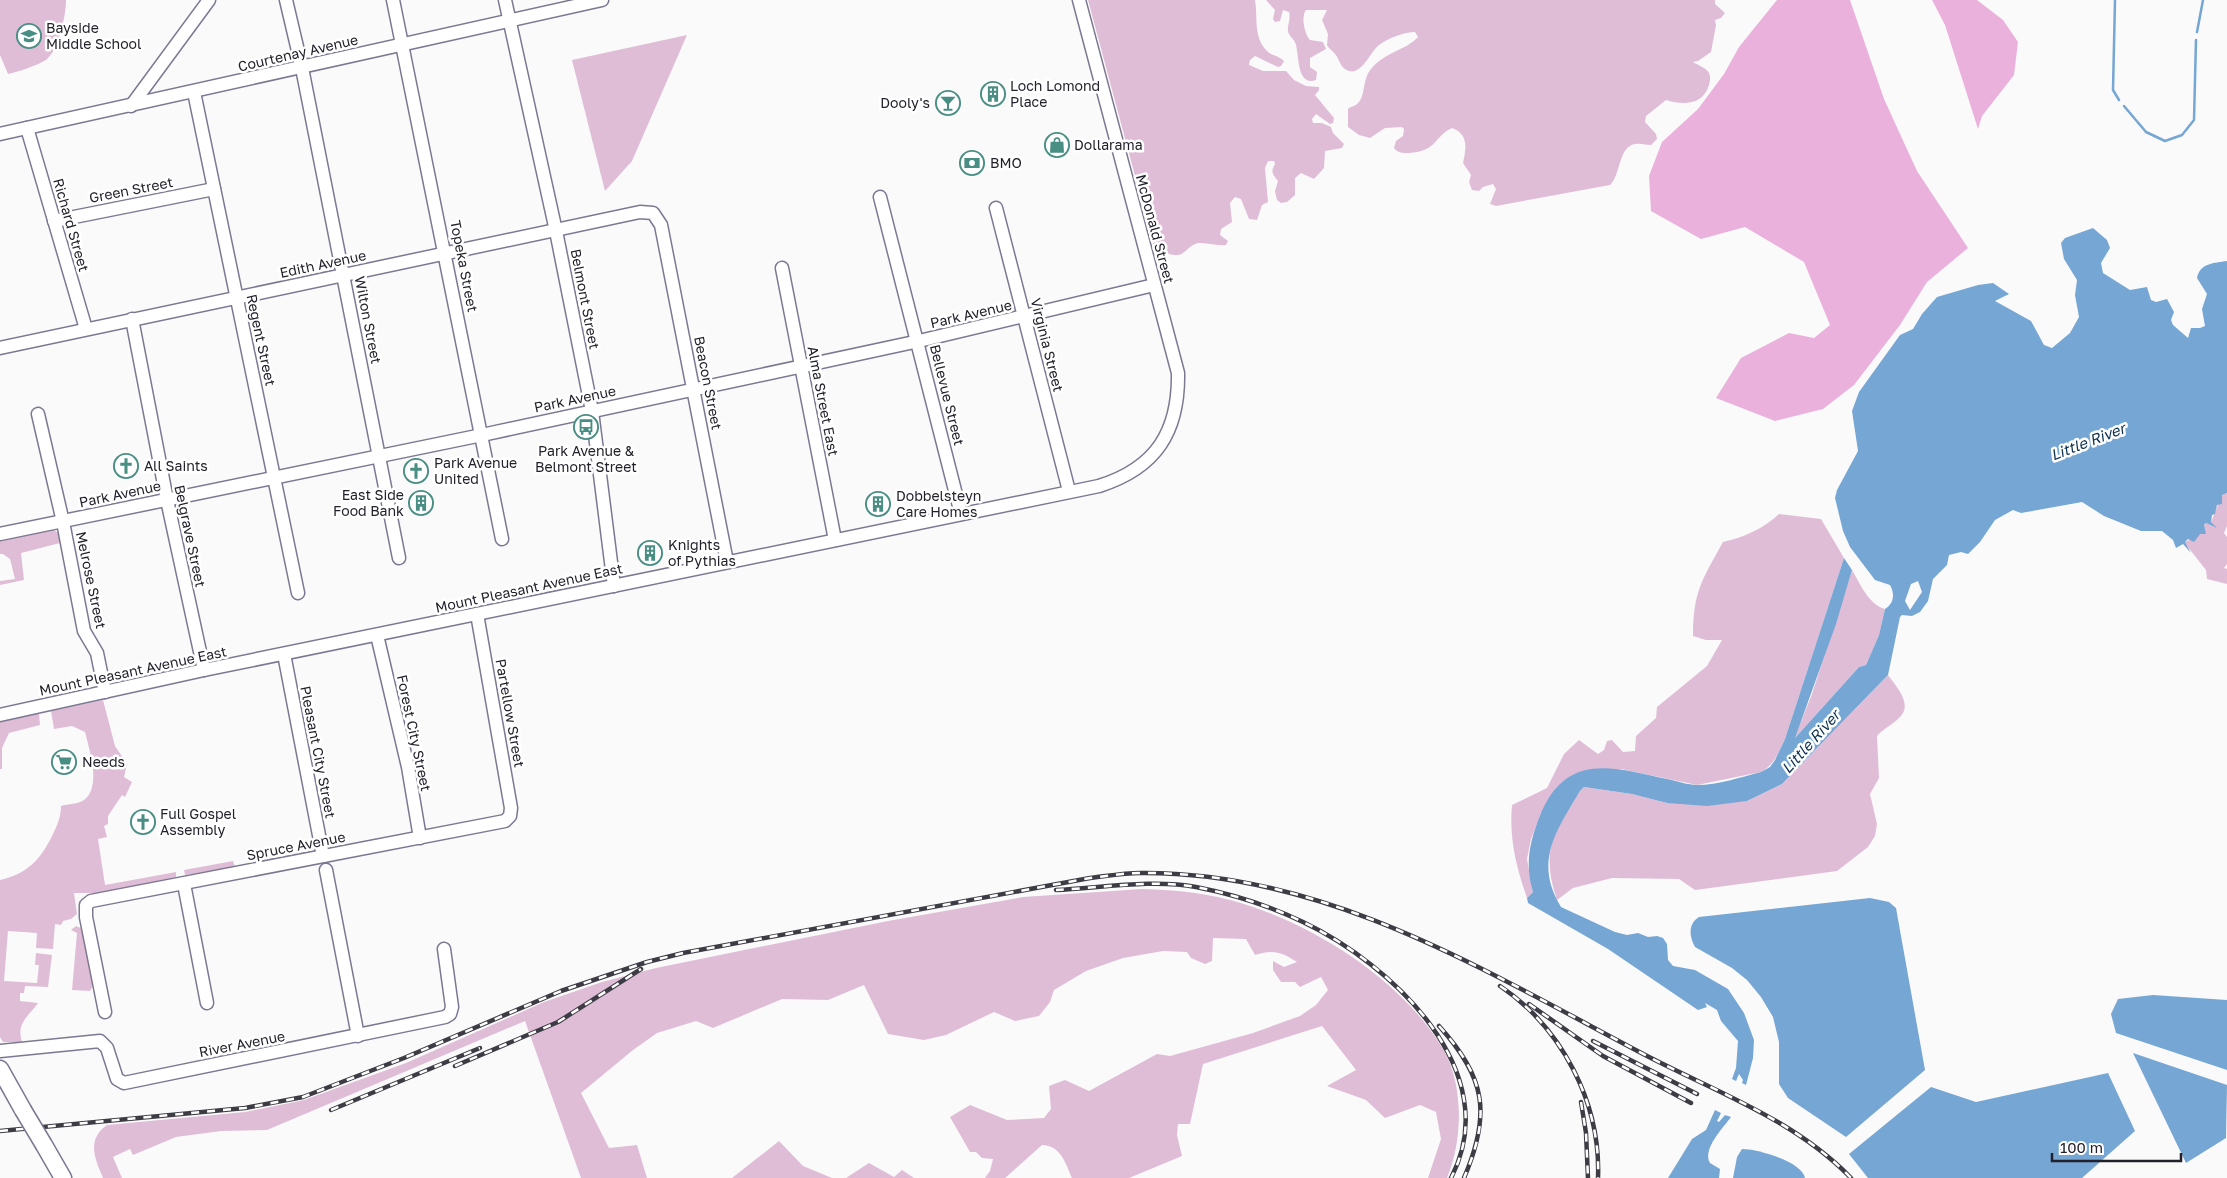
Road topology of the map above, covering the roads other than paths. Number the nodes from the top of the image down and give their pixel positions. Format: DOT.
graph roads {
  1 [pos="209,0"];
  2 [pos="286,0"];
  3 [pos="393,0"];
  4 [pos="505,0"];
  5 [pos="602,0"];
  6 [pos="1079,0"];
  7 [pos="510,21"];
  8 [pos="404,44"];
  9 [pos="302,68"];
  10 [pos="194,92"];
  11 [pos="131,106"];
  12 [pos="27,128"];
  13 [pos="0,134"];
  14 [pos="214,189"];
  15 [pos="880,197"];
  16 [pos="996,208"];
  17 [pos="653,213"];
  18 [pos="54,221"];
  19 [pos="556,231"];
  20 [pos="446,254"];
  21 [pos="782,268"];
  22 [pos="343,275"];
  23 [pos="1154,285"];
  24 [pos="237,297"];
  25 [pos="1024,317"];
  26 [pos="132,319"];
  27 [pos="86,329"];
  28 [pos="918,341"];
  29 [pos="0,348"];
  30 [pos="800,365"];
  31 [pos="693,389"];
  32 [pos="592,411"];
  33 [pos="38,414"];
  34 [pos="482,435"];
  35 [pos="380,456"];
  36 [pos="1147,460"];
  37 [pos="274,477"];
  38 [pos="1069,491"];
  39 [pos="167,500"];
  40 [pos="962,514"];
  41 [pos="63,522"];
  42 [pos="0,534"];
  43 [pos="502,539"];
  44 [pos="835,540"];
  45 [pos="399,558"];
  46 [pos="727,562"];
  47 [pos="614,586"];
  48 [pos="298,593"];
  49 [pos="477,614"];
  50 [pos="377,635"];
  51 [pos="284,654"];
  52 [pos="204,670"];
  53 [pos="105,692"];
  54 [pos="0,715"];
  55 [pos="510,816"];
  56 [pos="420,838"];
  57 [pos="323,856"];
  58 [pos="326,870"];
  59 [pos="184,884"];
  60 [pos="444,949"];
  61 [pos="207,1003"];
  62 [pos="105,1012"];
  63 [pos="358,1036"];
  64 [pos="0,1050"];
  65 [pos="0,1070"];
  66 [pos="63,1178"];
  1 -- 11 [label="street"];
  2 -- 9 [label="street, Wilton Street"];
  3 -- 8 [label="street, Topeka Street"];
  4 -- 7 [label="street, Belmont Street"];
  5 -- 7 [label="street, Courtenay Avenue"];
  6 -- 23 [label="street, McDonald Street"];
  7 -- 8 [label="street, Courtenay Avenue"];
  7 -- 19 [label="street, Belmont Street"];
  8 -- 9 [label="street, Courtenay Avenue"];
  8 -- 20 [label="street, Topeka Street"];
  9 -- 10 [label="street, Courtenay Avenue"];
  9 -- 22 [label="street, Wilton Street"];
  10 -- 11 [label="street, Courtenay Avenue"];
  10 -- 14 [label="street, Regent Street"];
  11 -- 12 [label="street, Courtenay Avenue"];
  12 -- 13 [label="street, Courtenay Avenue"];
  12 -- 18 [label="street, Richard Street"];
  14 -- 18 [label="street, Green Street"];
  14 -- 24 [label="street, Regent Street"];
  15 -- 28 [label="street, Bellevue Street"];
  16 -- 25 [label="street, Virginia Street"];
  17 -- 19 [label="street, Edith Avenue"];
  17 -- 31 [label="street, Beacon Street"];
  18 -- 27 [label="street, Richard Street"];
  19 -- 20 [label="street, Edith Avenue"];
  19 -- 32 [label="street, Belmont Street"];
  20 -- 22 [label="street, Edith Avenue"];
  20 -- 34 [label="street, Topeka Street"];
  21 -- 30 [label="street, Alma Street East"];
  22 -- 24 [label="street, Edith Avenue"];
  22 -- 35 [label="street, Wilton Street"];
  23 -- 25 [label="street, Park Avenue"];
  23 -- 36 [label="street, McDonald Street"];
  24 -- 26 [label="street, Edith Avenue"];
  24 -- 37 [label="street, Regent Street"];
  25 -- 28 [label="street, Park Avenue"];
  25 -- 38 [label="street, Virginia Street"];
  26 -- 27 [label="street, Edith Avenue"];
  26 -- 39 [label="street, Belgrave Street"];
  27 -- 29 [label="street, Edith Avenue"];
  28 -- 30 [label="street, Park Avenue"];
  28 -- 40 [label="street, Bellevue Street"];
  30 -- 31 [label="street, Park Avenue"];
  30 -- 44 [label="street, Alma Street East"];
  31 -- 32 [label="street, Park Avenue"];
  31 -- 46 [label="street, Beacon Street"];
  32 -- 34 [label="street, Park Avenue"];
  32 -- 47 [label="street, Belmont Street"];
  33 -- 41 [label="street, Melrose Street"];
  34 -- 35 [label="street, Park Avenue"];
  34 -- 43 [label="street, Topeka Street"];
  35 -- 37 [label="street, Park Avenue"];
  35 -- 45 [label="street, Wilton Street"];
  36 -- 38 [label="street, Mount Pleasant Avenue East"];
  37 -- 39 [label="street, Park Avenue"];
  37 -- 48 [label="street, Regent Street"];
  38 -- 40 [label="street, Mount Pleasant Avenue East"];
  39 -- 41 [label="street, Park Avenue"];
  39 -- 52 [label="street, Belgrave Street"];
  40 -- 44 [label="street, Mount Pleasant Avenue East"];
  41 -- 42 [label="street, Park Avenue"];
  41 -- 53 [label="street, Melrose Street"];
  44 -- 46 [label="street, Mount Pleasant Avenue East"];
  46 -- 47 [label="street, Mount Pleasant Avenue East"];
  47 -- 49 [label="street, Mount Pleasant Avenue East"];
  49 -- 50 [label="street, Mount Pleasant Avenue East"];
  49 -- 55 [label="street, Partellow Street"];
  50 -- 51 [label="street, Mount Pleasant Avenue East"];
  50 -- 56 [label="street, Forest City Street"];
  51 -- 52 [label="street, Mount Pleasant Avenue East"];
  51 -- 57 [label="street, Pleasant City Street"];
  52 -- 53 [label="street, Mount Pleasant Avenue East"];
  53 -- 54 [label="street, Mount Pleasant Avenue East"];
  55 -- 56 [label="street, Spruce Avenue"];
  56 -- 57 [label="street, Spruce Avenue"];
  57 -- 59 [label="street, Spruce Avenue"];
  58 -- 63 [label="street"];
  59 -- 61 [label="street"];
  59 -- 62 [label="street, Spruce Avenue"];
  60 -- 63 [label="street, River Avenue"];
  63 -- 64 [label="street, River Avenue"];
  65 -- 66 [label="main road, bridge"];
}
